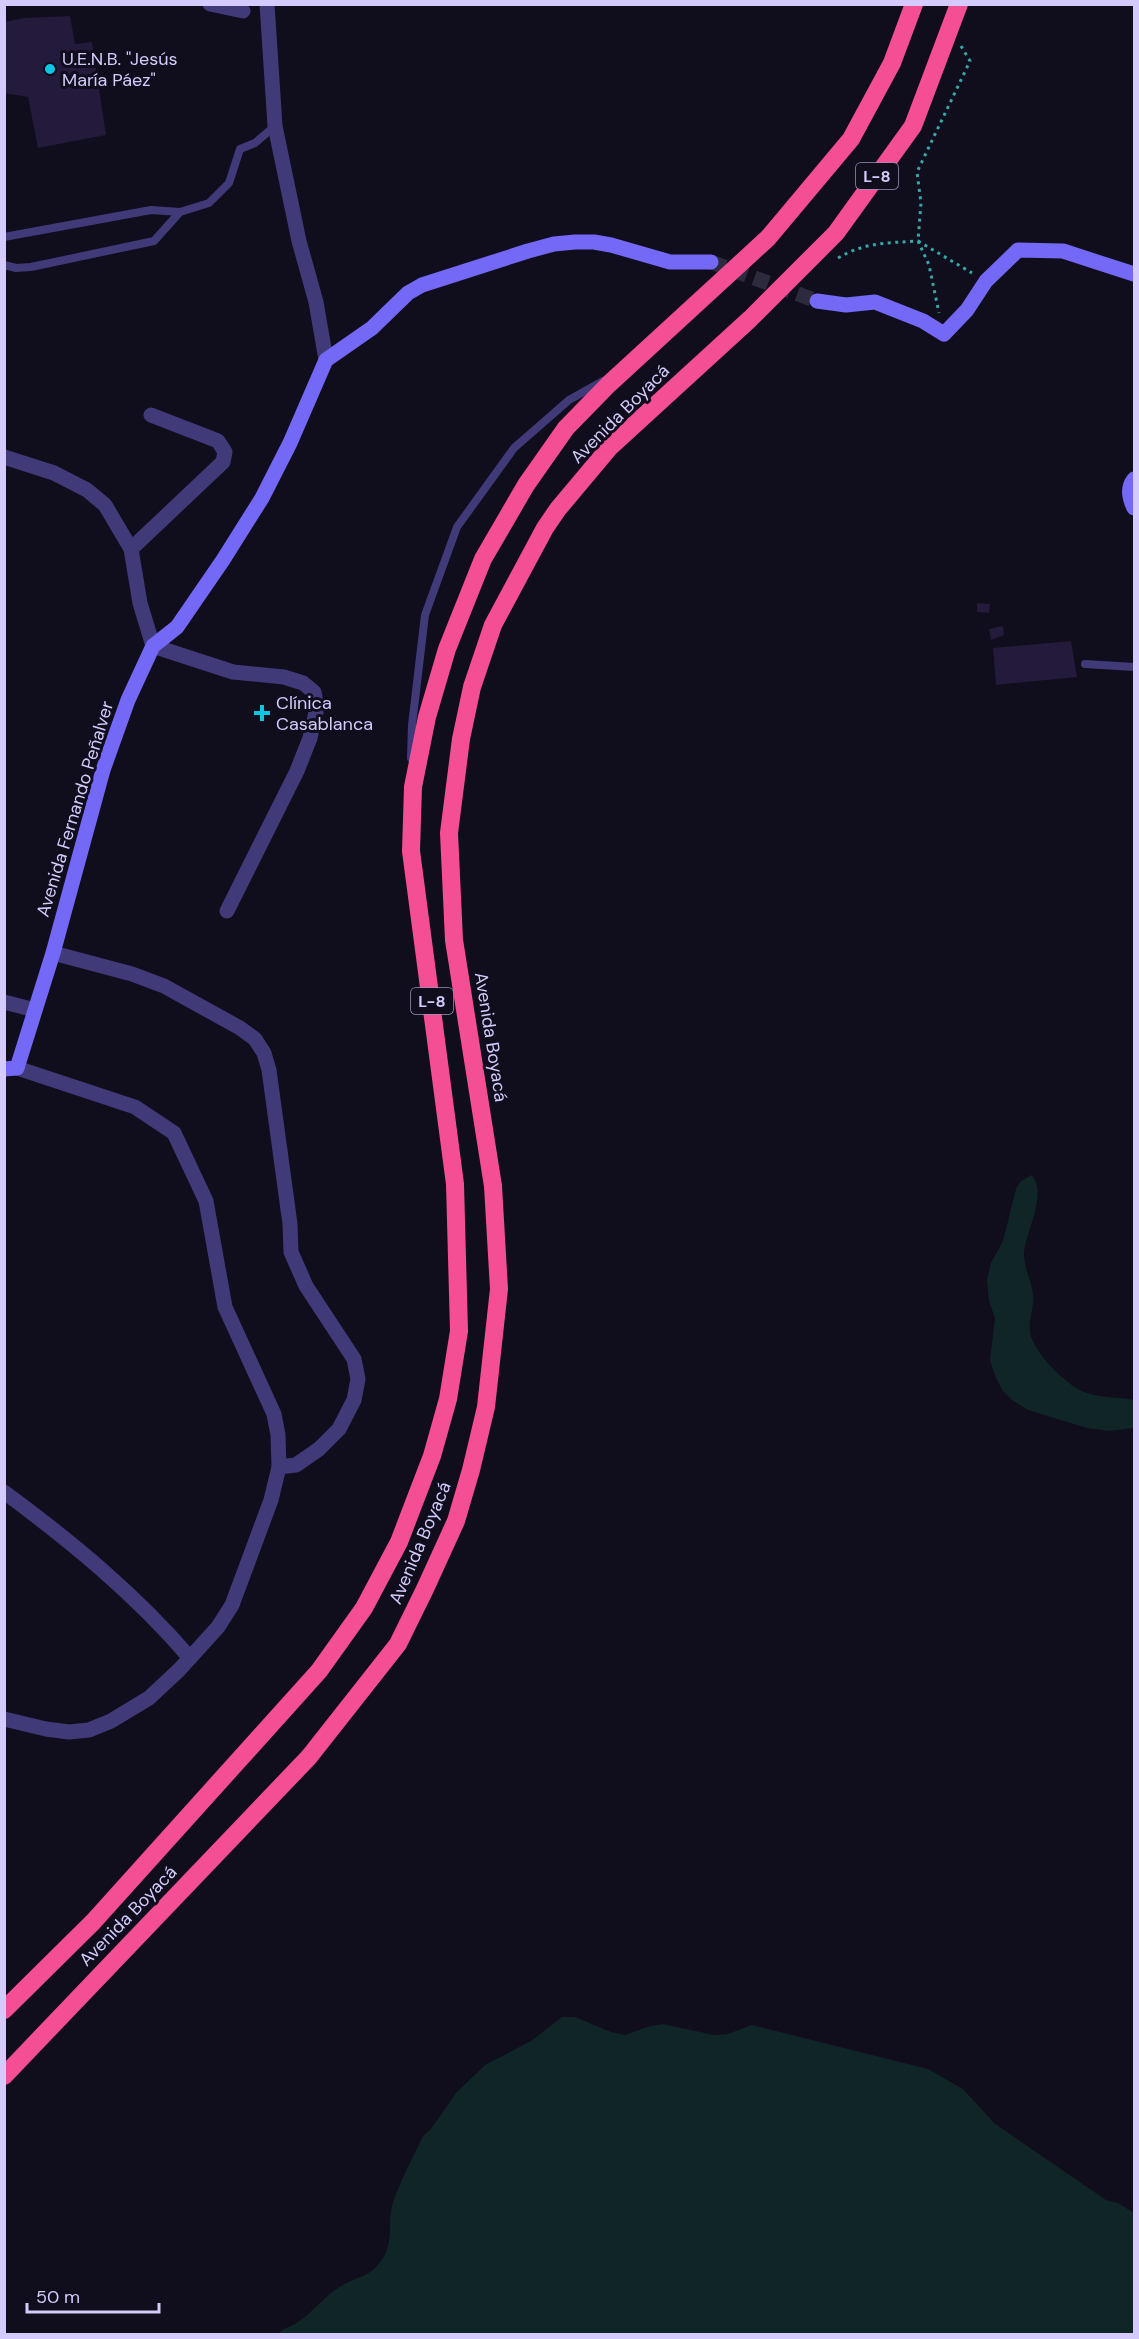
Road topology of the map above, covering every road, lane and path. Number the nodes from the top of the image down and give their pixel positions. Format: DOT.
graph roads {
  1 [pos="210,4"];
  2 [pos="267,4"];
  3 [pos="915,4"];
  4 [pos="959,4"];
  5 [pos="243,11"];
  6 [pos="950,29"];
  7 [pos="275,126"];
  8 [pos="180,212"];
  9 [pos="4,237"];
  10 [pos="918,242"];
  11 [pos="837,258"];
  12 [pos="711,262"];
  13 [pos="4,266"];
  14 [pos="1134,274"];
  15 [pos="986,281"];
  16 [pos="818,301"];
  17 [pos="944,334"];
  18 [pos="326,360"];
  19 [pos="625,369"];
  20 [pos="151,415"];
  21 [pos="4,457"];
  22 [pos="1134,479"];
  23 [pos="1134,508"];
  24 [pos="131,549"];
  25 [pos="153,646"];
  26 [pos="1085,664"];
  27 [pos="1134,667"];
  28 [pos="413,787"];
  29 [pos="227,911"];
  30 [pos="53,953"];
  31 [pos="4,1002"];
  32 [pos="35,1010"];
  33 [pos="11,1069"];
  34 [pos="279,1467"];
  35 [pos="4,1492"];
  36 [pos="190,1658"];
  37 [pos="4,1719"];
  38 [pos="4,2010"];
  39 [pos="4,2076"];
  1 -- 5 [label="street"];
  2 -- 7 [label="street"];
  3 -- 19 [label="highway, Avenida Boyacá / L-8"];
  4 -- 6 [label="highway, Avenida Boyacá / L-8"];
  6 -- 10 [label="path"];
  6 -- 39 [label="highway, Avenida Boyacá / L-8"];
  7 -- 8 [label="lane"];
  7 -- 18 [label="street"];
  8 -- 9 [label="lane"];
  8 -- 13 [label="lane"];
  10 -- 11 [label="path"];
  10 -- 15 [label="path"];
  10 -- 17 [label="path"];
  12 -- 18 [label="main road"];
  14 -- 15 [label="main road"];
  15 -- 17 [label="main road"];
  16 -- 17 [label="main road"];
  18 -- 25 [label="main road, Avenida Fernando Peñalver"];
  19 -- 28 [label="highway, Avenida Boyacá / L-8"];
  19 -- 28 [label="lane"];
  20 -- 24 [label="street"];
  21 -- 24 [label="street"];
  22 -- 23 [label="main road"];
  24 -- 25 [label="street"];
  25 -- 29 [label="street"];
  25 -- 30 [label="main road, Avenida Fernando Peñalver"];
  26 -- 27 [label="lane"];
  28 -- 38 [label="highway, Avenida Boyacá / L-8"];
  30 -- 32 [label="main road, Avenida Fernando Peñalver"];
  30 -- 34 [label="street"];
  31 -- 32 [label="street"];
  32 -- 33 [label="main road, Avenida Fernando Peñalver"];
  33 -- 34 [label="street"];
  34 -- 36 [label="street"];
  35 -- 36 [label="street"];
  36 -- 37 [label="street"];
}
